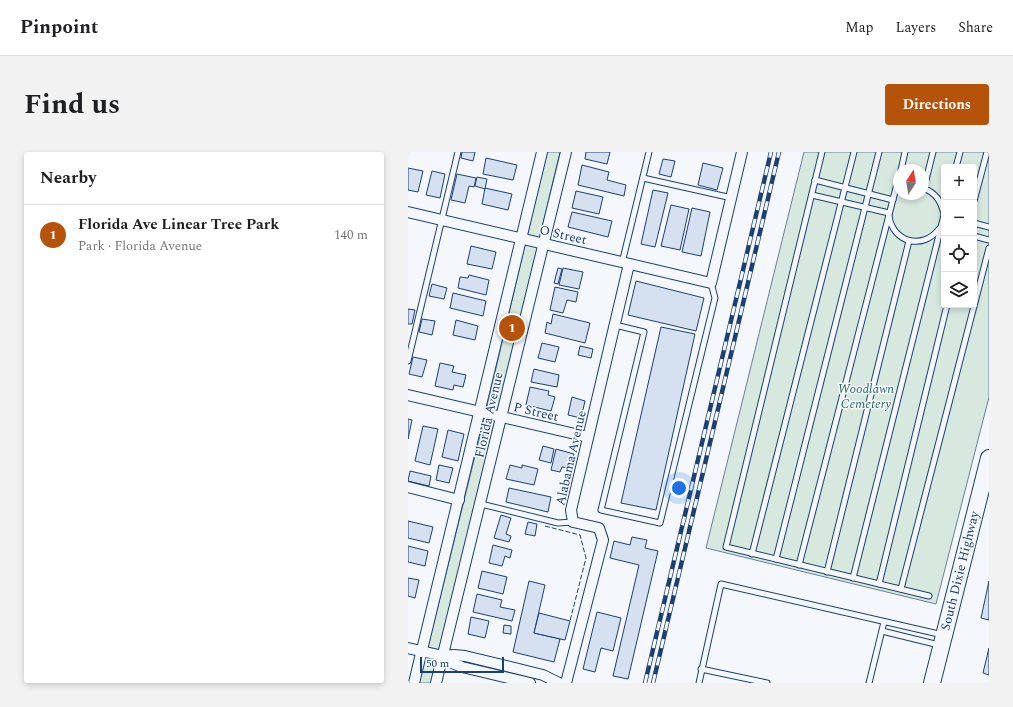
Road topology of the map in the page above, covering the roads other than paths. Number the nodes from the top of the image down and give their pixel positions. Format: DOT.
graph roads {
  1 [pos="458,152"];
  2 [pos="542,152"];
  3 [pos="566,152"];
  4 [pos="649,152"];
  5 [pos="742,152"];
  6 [pos="822,152"];
  7 [pos="854,152"];
  8 [pos="879,152"];
  9 [pos="905,152"];
  10 [pos="933,152"];
  11 [pos="960,152"];
  12 [pos="987,152"];
  13 [pos="902,164"];
  14 [pos="957,164"];
  15 [pos="929,168"];
  16 [pos="643,178"];
  17 [pos="815,180"];
  18 [pos="845,187"];
  19 [pos="929,191"];
  20 [pos="869,193"];
  21 [pos="812,194"];
  22 [pos="732,198"];
  23 [pos="893,200"];
  24 [pos="974,200"];
  25 [pos="841,202"];
  26 [pos="941,202"];
  27 [pos="864,208"];
  28 [pos="408,212"];
  29 [pos="889,213"];
  30 [pos="442,220"];
  31 [pos="977,224"];
  32 [pos="989,227"];
  33 [pos="941,229"];
  34 [pos="941,232"];
  35 [pos="977,237"];
  36 [pos="522,239"];
  37 [pos="989,240"];
  38 [pos="909,241"];
  39 [pos="542,244"];
  40 [pos="989,248"];
  41 [pos="626,263"];
  42 [pos="711,284"];
  43 [pos="947,308"];
  44 [pos="615,325"];
  45 [pos="408,361"];
  46 [pos="408,395"];
  47 [pos="480,412"];
  48 [pos="501,417"];
  49 [pos="588,437"];
  50 [pos="989,458"];
  51 [pos="408,487"];
  52 [pos="459,500"];
  53 [pos="481,504"];
  54 [pos="572,522"];
  55 [pos="752,554"];
  56 [pos="776,559"];
  57 [pos="799,565"];
  58 [pos="828,572"];
  59 [pos="854,578"];
  60 [pos="879,584"];
  61 [pos="901,589"];
  62 [pos="929,596"];
  63 [pos="884,622"];
  64 [pos="882,631"];
  65 [pos="943,640"];
  66 [pos="408,648"];
  67 [pos="422,651"];
  68 [pos="443,656"];
  69 [pos="701,669"];
  70 [pos="414,683"];
  71 [pos="436,683"];
  72 [pos="530,683"];
  73 [pos="559,683"];
  74 [pos="566,683"];
  75 [pos="699,683"];
  76 [pos="767,683"];
  77 [pos="870,683"];
  78 [pos="932,683"];
  1 -- 30 [label="lane"];
  2 -- 36 [label="street, Florida Avenue"];
  3 -- 39 [label="street, Florida Avenue"];
  4 -- 16 [label="lane"];
  5 -- 22 [label="street"];
  6 -- 17 [label="lane"];
  7 -- 18 [label="lane"];
  8 -- 20 [label="lane"];
  9 -- 13 [label="lane"];
  10 -- 15 [label="lane"];
  11 -- 14 [label="lane"];
  12 -- 24 [label="lane"];
  16 -- 22 [label="lane"];
  16 -- 41 [label="lane"];
  17 -- 18 [label="lane"];
  17 -- 21 [label="lane"];
  18 -- 20 [label="lane"];
  18 -- 25 [label="lane"];
  19 -- 26 [label="lane"];
  20 -- 23 [label="lane"];
  20 -- 27 [label="lane"];
  21 -- 25 [label="lane"];
  21 -- 55 [label="lane"];
  22 -- 42 [label="street"];
  23 -- 29 [label="lane"];
  25 -- 27 [label="lane"];
  25 -- 55 [label="lane"];
  27 -- 29 [label="lane"];
  27 -- 56 [label="lane"];
  28 -- 30 [label="street, O Street"];
  29 -- 38 [label="lane"];
  29 -- 57 [label="lane"];
  30 -- 36 [label="street, O Street"];
  30 -- 45 [label="lane"];
  31 -- 32 [label="lane"];
  33 -- 38 [label="lane"];
  34 -- 59 [label="lane"];
  35 -- 37 [label="lane"];
  36 -- 39 [label="street, O Street"];
  36 -- 47 [label="street, Florida Avenue"];
  38 -- 58 [label="lane"];
  39 -- 41 [label="street, O Street"];
  39 -- 48 [label="street, Florida Avenue"];
  40 -- 61 [label="lane"];
  41 -- 42 [label="street, O Street"];
  41 -- 44 [label="street, Alabama Avenue"];
  42 -- 44 [label="lane"];
  43 -- 60 [label="lane"];
  44 -- 49 [label="street, Alabama Avenue"];
  46 -- 47 [label="street, P Street"];
  47 -- 48 [label="street, P Street"];
  47 -- 52 [label="street, Florida Avenue"];
  48 -- 49 [label="street, P Street"];
  48 -- 53 [label="street, Florida Avenue"];
  49 -- 54 [label="street, Alabama Avenue"];
  50 -- 65 [label="main road, South Dixie Highway"];
  51 -- 52 [label="street"];
  52 -- 67 [label="street, Florida Avenue"];
  53 -- 54 [label="lane"];
  53 -- 68 [label="street, Florida Avenue"];
  54 -- 74 [label="street, Alabama Avenue"];
  55 -- 56 [label="lane"];
  56 -- 57 [label="lane"];
  57 -- 58 [label="lane"];
  58 -- 59 [label="lane"];
  59 -- 60 [label="lane"];
  60 -- 61 [label="lane"];
  61 -- 62 [label="lane"];
  63 -- 64 [label="lane"];
  63 -- 65 [label="lane"];
  63 -- 69 [label="lane"];
  64 -- 65 [label="lane"];
  64 -- 77 [label="lane"];
  65 -- 78 [label="main road, South Dixie Highway"];
  66 -- 67 [label="street"];
  67 -- 68 [label="street"];
  67 -- 70 [label="street, Florida Avenue"];
  68 -- 71 [label="street, Florida Avenue"];
  68 -- 72 [label="street"];
  68 -- 73 [label="street"];
  69 -- 75 [label="lane"];
  69 -- 76 [label="lane"];
}
